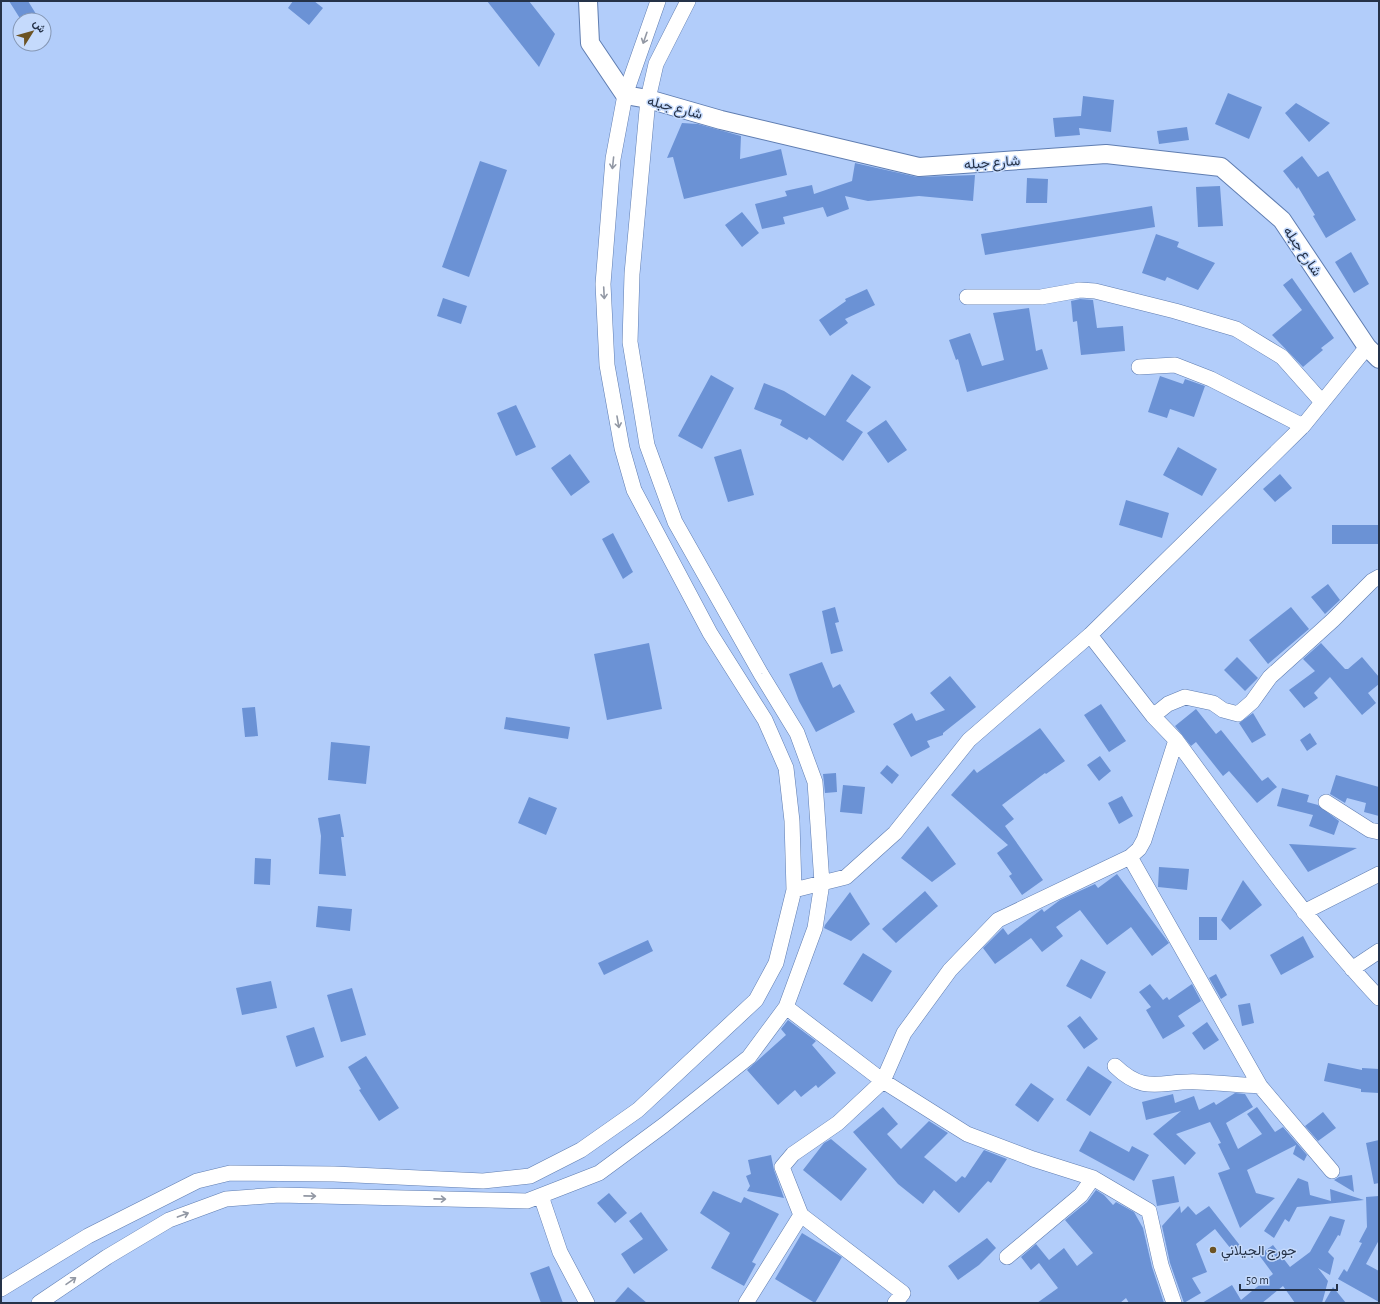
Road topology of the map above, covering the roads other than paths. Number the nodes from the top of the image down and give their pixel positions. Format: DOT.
graph roads {
  1 [pos="588,1"];
  2 [pos="658,1"];
  3 [pos="688,1"];
  4 [pos="625,95"];
  5 [pos="648,99"];
  6 [pos="967,297"];
  7 [pos="1373,353"];
  8 [pos="1139,367"];
  9 [pos="1322,402"];
  10 [pos="1302,426"];
  11 [pos="1379,578"];
  12 [pos="1090,635"];
  13 [pos="1153,716"];
  14 [pos="1176,740"];
  15 [pos="1326,802"];
  16 [pos="1379,832"];
  17 [pos="1130,857"];
  18 [pos="1379,874"];
  19 [pos="822,883"];
  20 [pos="794,890"];
  21 [pos="1304,912"];
  22 [pos="1379,951"];
  23 [pos="1352,969"];
  24 [pos="1379,998"];
  25 [pos="786,1007"];
  26 [pos="1115,1066"];
  27 [pos="883,1081"];
  28 [pos="1260,1086"];
  29 [pos="1332,1171"];
  30 [pos="1093,1178"];
  31 [pos="541,1196"];
  32 [pos="801,1215"];
  33 [pos="1007,1257"];
  34 [pos="1,1289"];
  35 [pos="39,1303"];
  36 [pos="587,1303"];
  37 [pos="746,1303"];
  38 [pos="895,1303"];
  39 [pos="1174,1303"];
  1 -- 4 [label="main road"];
  2 -- 4 [label="street, one-way"];
  3 -- 5 [label="street"];
  4 -- 5 [label="main road, شارع جبله"];
  4 -- 20 [label="street, one-way"];
  5 -- 7 [label="main road, شارع جبله"];
  5 -- 19 [label="street"];
  6 -- 9 [label="street"];
  7 -- 9 [label="street"];
  8 -- 10 [label="street"];
  9 -- 10 [label="street"];
  10 -- 12 [label="street"];
  11 -- 13 [label="street"];
  12 -- 13 [label="street"];
  12 -- 19 [label="street"];
  13 -- 14 [label="street"];
  14 -- 17 [label="street"];
  14 -- 21 [label="street"];
  15 -- 16 [label="street"];
  17 -- 27 [label="street"];
  17 -- 28 [label="street"];
  18 -- 21 [label="street"];
  19 -- 20 [label="street"];
  19 -- 25 [label="street"];
  20 -- 34 [label="street"];
  21 -- 23 [label="street"];
  22 -- 23 [label="street"];
  23 -- 24 [label="street"];
  25 -- 27 [label="street"];
  25 -- 31 [label="street"];
  26 -- 28 [label="street"];
  27 -- 30 [label="street"];
  27 -- 32 [label="street"];
  28 -- 29 [label="street"];
  30 -- 33 [label="street"];
  30 -- 39 [label="street"];
  35 -- 31 [label="street, one-way"];
  31 -- 36 [label="street"];
  32 -- 37 [label="street"];
  32 -- 38 [label="street"];
}
